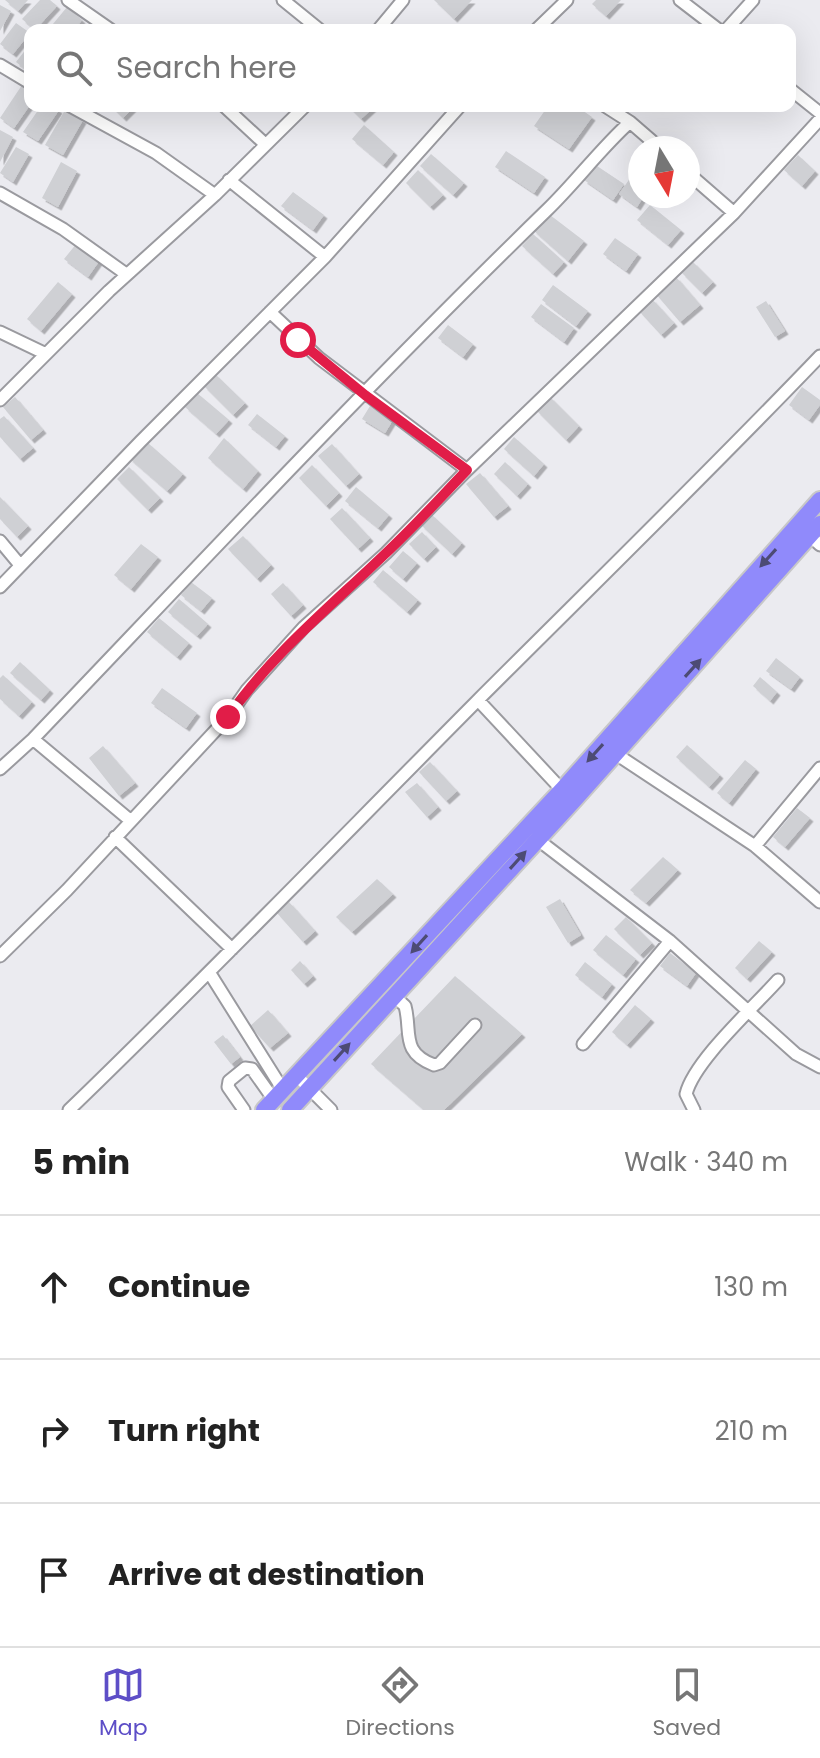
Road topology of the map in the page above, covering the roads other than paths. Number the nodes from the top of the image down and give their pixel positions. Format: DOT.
graph roads {
  1 [pos="68,0"];
  2 [pos="283,0"];
  3 [pos="403,0"];
  4 [pos="567,0"];
  5 [pos="680,0"];
  6 [pos="753,0"];
  7 [pos="102,24"];
  8 [pos="313,24"];
  9 [pos="383,24"];
  10 [pos="542,24"];
  11 [pos="711,24"];
  12 [pos="731,24"];
  13 [pos="0,65"];
  14 [pos="24,79"];
  15 [pos="796,94"];
  16 [pos="81,112"];
  17 [pos="230,112"];
  18 [pos="299,112"];
  19 [pos="455,112"];
  20 [pos="614,112"];
  21 [pos="820,116"];
  22 [pos="630,122"];
  23 [pos="646,136"];
  24 [pos="265,144"];
  25 [pos="229,180"];
  26 [pos="700,183"];
  27 [pos="0,193"];
  28 [pos="215,195"];
  29 [pos="734,213"];
  30 [pos="325,257"];
  31 [pos="126,274"];
  32 [pos="270,312"];
  33 [pos="0,332"];
  34 [pos="44,353"];
  35 [pos="820,356"];
  36 [pos="365,395"];
  37 [pos="0,400"];
  38 [pos="467,470"];
  39 [pos="820,500"];
  40 [pos="817,535"];
  41 [pos="0,541"];
  42 [pos="20,565"];
  43 [pos="0,587"];
  44 [pos="478,700"];
  45 [pos="33,739"];
  46 [pos="616,754"];
  47 [pos="0,768"];
  48 [pos="820,768"];
  49 [pos="562,790"];
  50 [pos="131,821"];
  51 [pos="115,837"];
  52 [pos="537,839"];
  53 [pos="755,846"];
  54 [pos="820,902"];
  55 [pos="670,941"];
  56 [pos="232,949"];
  57 [pos="0,956"];
  58 [pos="209,972"];
  59 [pos="778,980"];
  60 [pos="394,996"];
  61 [pos="749,1013"];
  62 [pos="475,1025"];
  63 [pos="583,1044"];
  64 [pos="820,1067"];
  65 [pos="295,1074"];
  66 [pos="309,1089"];
  67 [pos="274,1100"];
  68 [pos="69,1110"];
  69 [pos="244,1110"];
  70 [pos="290,1110"];
  71 [pos="331,1110"];
  72 [pos="694,1110"];
  1 -- 7 [label="street"];
  2 -- 8 [label="street"];
  3 -- 9 [label="street"];
  4 -- 10 [label="street"];
  5 -- 11 [label="street"];
  6 -- 12 [label="street"];
  13 -- 14 [label="street"];
  15 -- 21 [label="street"];
  16 -- 28 [label="street"];
  17 -- 24 [label="street"];
  18 -- 24 [label="street"];
  19 -- 30 [label="street"];
  20 -- 22 [label="street"];
  21 -- 29 [label="street"];
  22 -- 23 [label="street"];
  22 -- 36 [label="street"];
  24 -- 25 [label="street"];
  25 -- 28 [label="street"];
  25 -- 30 [label="street"];
  26 -- 29 [label="street"];
  27 -- 31 [label="street"];
  28 -- 31 [label="street"];
  29 -- 38 [label="street"];
  30 -- 32 [label="street"];
  31 -- 34 [label="street"];
  32 -- 36 [label="street"];
  32 -- 42 [label="street"];
  33 -- 34 [label="street"];
  34 -- 37 [label="street"];
  35 -- 44 [label="street"];
  36 -- 38 [label="street"];
  36 -- 45 [label="street"];
  38 -- 50 [label="street"];
  39 -- 49 [label="highway, one-way"];
  46 -- 40 [label="highway, one-way"];
  41 -- 42 [label="street"];
  42 -- 43 [label="street"];
  44 -- 49 [label="street"];
  44 -- 56 [label="street"];
  45 -- 47 [label="street"];
  45 -- 50 [label="street"];
  46 -- 52 [label="highway"];
  46 -- 53 [label="street"];
  48 -- 53 [label="street"];
  49 -- 65 [label="highway, one-way"];
  50 -- 51 [label="street"];
  51 -- 56 [label="street"];
  51 -- 57 [label="street"];
  52 -- 55 [label="street"];
  60 -- 52 [label="highway, one-way"];
  53 -- 54 [label="street"];
  55 -- 61 [label="street"];
  55 -- 63 [label="street"];
  56 -- 58 [label="street"];
  58 -- 67 [label="street"];
  58 -- 68 [label="street"];
  59 -- 61 [label="street"];
  60 -- 62 [label="street"];
  66 -- 60 [label="highway, one-way"];
  61 -- 64 [label="street"];
  61 -- 72 [label="street"];
  65 -- 66 [label="street"];
  65 -- 67 [label="highway"];
  66 -- 70 [label="highway"];
  66 -- 71 [label="street"];
  67 -- 69 [label="street"];
}
